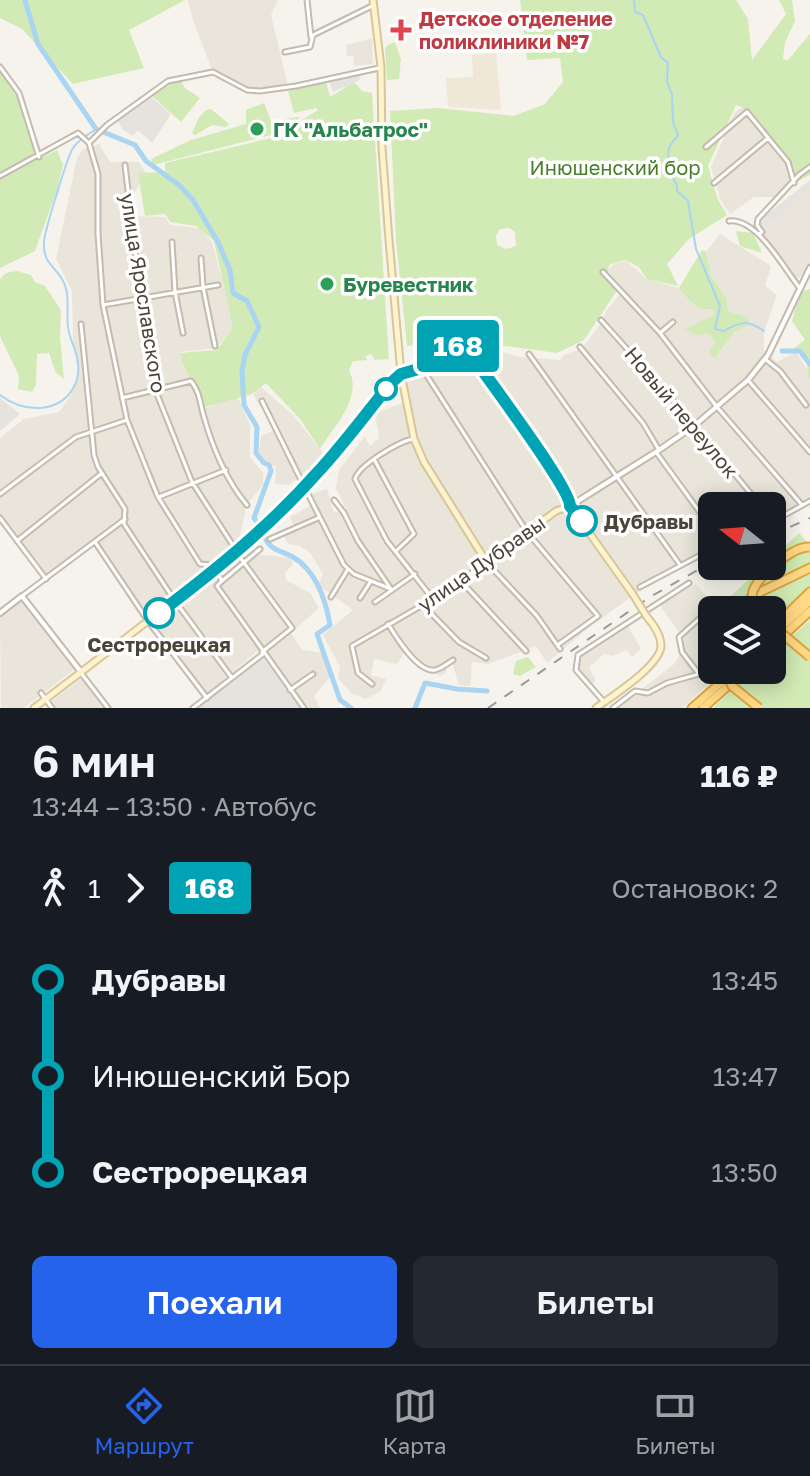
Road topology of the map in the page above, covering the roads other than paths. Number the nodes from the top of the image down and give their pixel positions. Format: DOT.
graph roads {
  1 [pos="307,0"];
  2 [pos="374,2"];
  3 [pos="311,37"];
  4 [pos="285,52"];
  5 [pos="0,67"];
  6 [pos="381,67"];
  7 [pos="768,138"];
  8 [pos="88,142"];
  9 [pos="706,147"];
  10 [pos="39,157"];
  11 [pos="125,165"];
  12 [pos="810,167"];
  13 [pos="0,176"];
  14 [pos="714,183"];
  15 [pos="794,183"];
  16 [pos="729,221"];
  17 [pos="759,234"];
  18 [pos="172,242"];
  19 [pos="201,258"];
  20 [pos="810,268"];
  21 [pos="603,272"];
  22 [pos="218,285"];
  23 [pos="203,287"];
  24 [pos="799,287"];
  25 [pos="175,292"];
  26 [pos="141,300"];
  27 [pos="103,305"];
  28 [pos="601,320"];
  29 [pos="673,322"];
  30 [pos="81,324"];
  31 [pos="183,333"];
  32 [pos="660,333"];
  33 [pos="215,346"];
  34 [pos="580,347"];
  35 [pos="529,354"];
  36 [pos="765,359"];
  37 [pos="422,368"];
  38 [pos="401,374"];
  39 [pos="748,380"];
  40 [pos="155,389"];
  41 [pos="122,398"];
  42 [pos="262,401"];
  43 [pos="806,405"];
  44 [pos="717,407"];
  45 [pos="127,420"];
  46 [pos="694,426"];
  47 [pos="93,431"];
  48 [pos="414,439"];
  49 [pos="657,451"];
  50 [pos="810,452"];
  51 [pos="375,461"];
  52 [pos="226,470"];
  53 [pos="102,473"];
  54 [pos="617,477"];
  55 [pos="192,482"];
  56 [pos="302,482"];
  57 [pos="307,492"];
  58 [pos="749,492"];
  59 [pos="0,494"];
  60 [pos="158,497"];
  61 [pos="334,500"];
  62 [pos="810,501"];
  63 [pos="247,505"];
  64 [pos="802,505"];
  65 [pos="570,506"];
  66 [pos="698,509"];
  67 [pos="786,514"];
  68 [pos="319,517"];
  69 [pos="0,518"];
  70 [pos="125,518"];
  71 [pos="527,532"];
  72 [pos="270,539"];
  73 [pos="17,541"];
  74 [pos="95,542"];
  75 [pos="234,547"];
  76 [pos="810,547"];
  77 [pos="260,549"];
  78 [pos="395,552"];
  79 [pos="239,556"];
  80 [pos="698,556"];
  81 [pos="487,559"];
  82 [pos="243,562"];
  83 [pos="212,565"];
  84 [pos="680,565"];
  85 [pos="810,568"];
  86 [pos="348,569"];
  87 [pos="218,574"];
  88 [pos="415,574"];
  89 [pos="46,579"];
  90 [pos="222,581"];
  91 [pos="371,581"];
  92 [pos="461,581"];
  93 [pos="689,583"];
  94 [pos="640,587"];
  95 [pos="391,589"];
  96 [pos="810,592"];
  97 [pos="22,596"];
  98 [pos="752,596"];
  99 [pos="754,596"];
  100 [pos="331,597"];
  101 [pos="360,598"];
  102 [pos="433,599"];
  103 [pos="175,601"];
  104 [pos="810,601"];
  105 [pos="375,602"];
  106 [pos="423,605"];
  107 [pos="810,611"];
  108 [pos="0,613"];
  109 [pos="786,614"];
  110 [pos="698,620"];
  111 [pos="148,621"];
  112 [pos="786,623"];
  113 [pos="388,624"];
  114 [pos="786,633"];
  115 [pos="786,638"];
  116 [pos="526,651"];
  117 [pos="263,653"];
  118 [pos="810,657"];
  119 [pos="486,658"];
  120 [pos="453,660"];
  121 [pos="698,671"];
  122 [pos="698,671"];
  123 [pos="81,672"];
  124 [pos="313,674"];
  125 [pos="232,678"];
  126 [pos="372,684"];
  127 [pos="716,684"];
  128 [pos="730,684"];
  129 [pos="732,684"];
  130 [pos="290,690"];
  131 [pos="41,693"];
  132 [pos="207,698"];
  133 [pos="45,699"];
  134 [pos="604,702"];
  135 [pos="34,708"];
  136 [pos="52,708"];
  137 [pos="108,708"];
  138 [pos="193,708"];
  139 [pos="304,708"];
  140 [pos="596,708"];
  141 [pos="615,708"];
  142 [pos="691,708"];
  143 [pos="703,708"];
  144 [pos="759,708"];
  1 -- 3 [label="street"];
  2 -- 3 [label="street"];
  2 -- 6 [label="main road"];
  3 -- 4 [label="street"];
  5 -- 10 [label="street"];
  6 -- 8 [label="street"];
  6 -- 38 [label="main road"];
  7 -- 9 [label="street"];
  7 -- 14 [label="street"];
  7 -- 15 [label="street"];
  8 -- 10 [label="street"];
  8 -- 27 [label="street"];
  10 -- 13 [label="street"];
  11 -- 26 [label="street, улица Ярославского"];
  12 -- 15 [label="street"];
  15 -- 17 [label="street"];
  16 -- 17 [label="street"];
  17 -- 24 [label="street"];
  18 -- 25 [label="street"];
  19 -- 23 [label="street"];
  20 -- 24 [label="street, улица Дубравы"];
  21 -- 32 [label="street"];
  22 -- 23 [label="street"];
  23 -- 25 [label="street"];
  23 -- 33 [label="street"];
  24 -- 36 [label="street, улица Дубравы"];
  25 -- 26 [label="street"];
  25 -- 31 [label="street"];
  26 -- 27 [label="street"];
  26 -- 40 [label="street, улица Ярославского"];
  27 -- 41 [label="street"];
  28 -- 46 [label="street, Новый переулок"];
  29 -- 32 [label="street"];
  30 -- 47 [label="street"];
  32 -- 44 [label="street"];
  34 -- 49 [label="street"];
  35 -- 54 [label="street"];
  36 -- 39 [label="street, улица Дубравы"];
  36 -- 43 [label="street"];
  37 -- 38 [label="street"];
  37 -- 65 [label="street"];
  37 -- 71 [label="street"];
  38 -- 48 [label="main road"];
  38 -- 103 [label="main road, bridge"];
  39 -- 44 [label="street, улица Дубравы"];
  39 -- 50 [label="street"];
  40 -- 41 [label="street"];
  40 -- 52 [label="street"];
  40 -- 55 [label="street, улица Ярославского"];
  41 -- 45 [label="street"];
  42 -- 56 [label="street"];
  44 -- 46 [label="street, улица Дубравы"];
  44 -- 64 [label="street"];
  45 -- 47 [label="street"];
  45 -- 60 [label="street"];
  46 -- 49 [label="street, улица Дубравы"];
  46 -- 58 [label="street, Новый переулок"];
  47 -- 53 [label="street"];
  47 -- 59 [label="street"];
  48 -- 51 [label="street"];
  48 -- 81 [label="main road"];
  49 -- 54 [label="street, улица Дубравы"];
  49 -- 66 [label="street"];
  51 -- 78 [label="street"];
  51 -- 78 [label="street"];
  52 -- 55 [label="street"];
  52 -- 63 [label="street"];
  53 -- 70 [label="street"];
  53 -- 73 [label="street"];
  54 -- 65 [label="street, улица Дубравы"];
  54 -- 84 [label="street"];
  55 -- 60 [label="street"];
  55 -- 75 [label="street, улица Ярославского"];
  57 -- 68 [label="street"];
  60 -- 83 [label="street"];
  61 -- 95 [label="street"];
  62 -- 64 [label="street"];
  64 -- 67 [label="street"];
  65 -- 71 [label="main road, улица Дубравы"];
  65 -- 134 [label="main road, bridge"];
  68 -- 72 [label="street"];
  68 -- 86 [label="street"];
  69 -- 73 [label="street"];
  70 -- 74 [label="street"];
  70 -- 103 [label="street"];
  71 -- 81 [label="main road, улица Дубравы"];
  71 -- 81 [label="street"];
  73 -- 89 [label="street"];
  74 -- 89 [label="street"];
  74 -- 111 [label="street"];
  76 -- 98 [label="highway, bridge"];
  77 -- 82 [label="street"];
  78 -- 88 [label="street"];
  79 -- 82 [label="street"];
  80 -- 84 [label="street"];
  81 -- 92 [label="street, улица Дубравы"];
  82 -- 90 [label="street"];
  82 -- 117 [label="street"];
  84 -- 94 [label="street"];
  85 -- 99 [label="highway"];
  86 -- 91 [label="street"];
  86 -- 100 [label="street"];
  87 -- 90 [label="street"];
  88 -- 95 [label="street"];
  88 -- 102 [label="street"];
  89 -- 97 [label="street"];
  90 -- 117 [label="street"];
  91 -- 95 [label="street"];
  91 -- 101 [label="street"];
  92 -- 102 [label="street, улица Дубравы"];
  92 -- 116 [label="street"];
  93 -- 134 [label="street"];
  95 -- 105 [label="street"];
  96 -- 109 [label="highway"];
  97 -- 108 [label="street"];
  97 -- 123 [label="street"];
  102 -- 106 [label="street, улица Дубравы"];
  103 -- 111 [label="main road"];
  103 -- 125 [label="street"];
  104 -- 112 [label="highway"];
  106 -- 113 [label="street, улица Дубравы"];
  106 -- 119 [label="street"];
  107 -- 114 [label="highway"];
  110 -- 121 [label="street"];
  111 -- 123 [label="main road"];
  111 -- 132 [label="street"];
  113 -- 120 [label="street"];
  113 -- 126 [label="street, улица Дубравы"];
  115 -- 118 [label="highway, bridge"];
  117 -- 125 [label="street"];
  117 -- 130 [label="street"];
  122 -- 141 [label="street"];
  123 -- 133 [label="main road"];
  123 -- 137 [label="street"];
  124 -- 130 [label="street"];
  125 -- 132 [label="street"];
  127 -- 142 [label="highway"];
  128 -- 143 [label="highway"];
  129 -- 144 [label="highway, bridge"];
  130 -- 139 [label="street"];
  131 -- 133 [label="street"];
  132 -- 138 [label="street"];
  133 -- 135 [label="main road"];
  133 -- 136 [label="street"];
  134 -- 140 [label="main road"];
}
